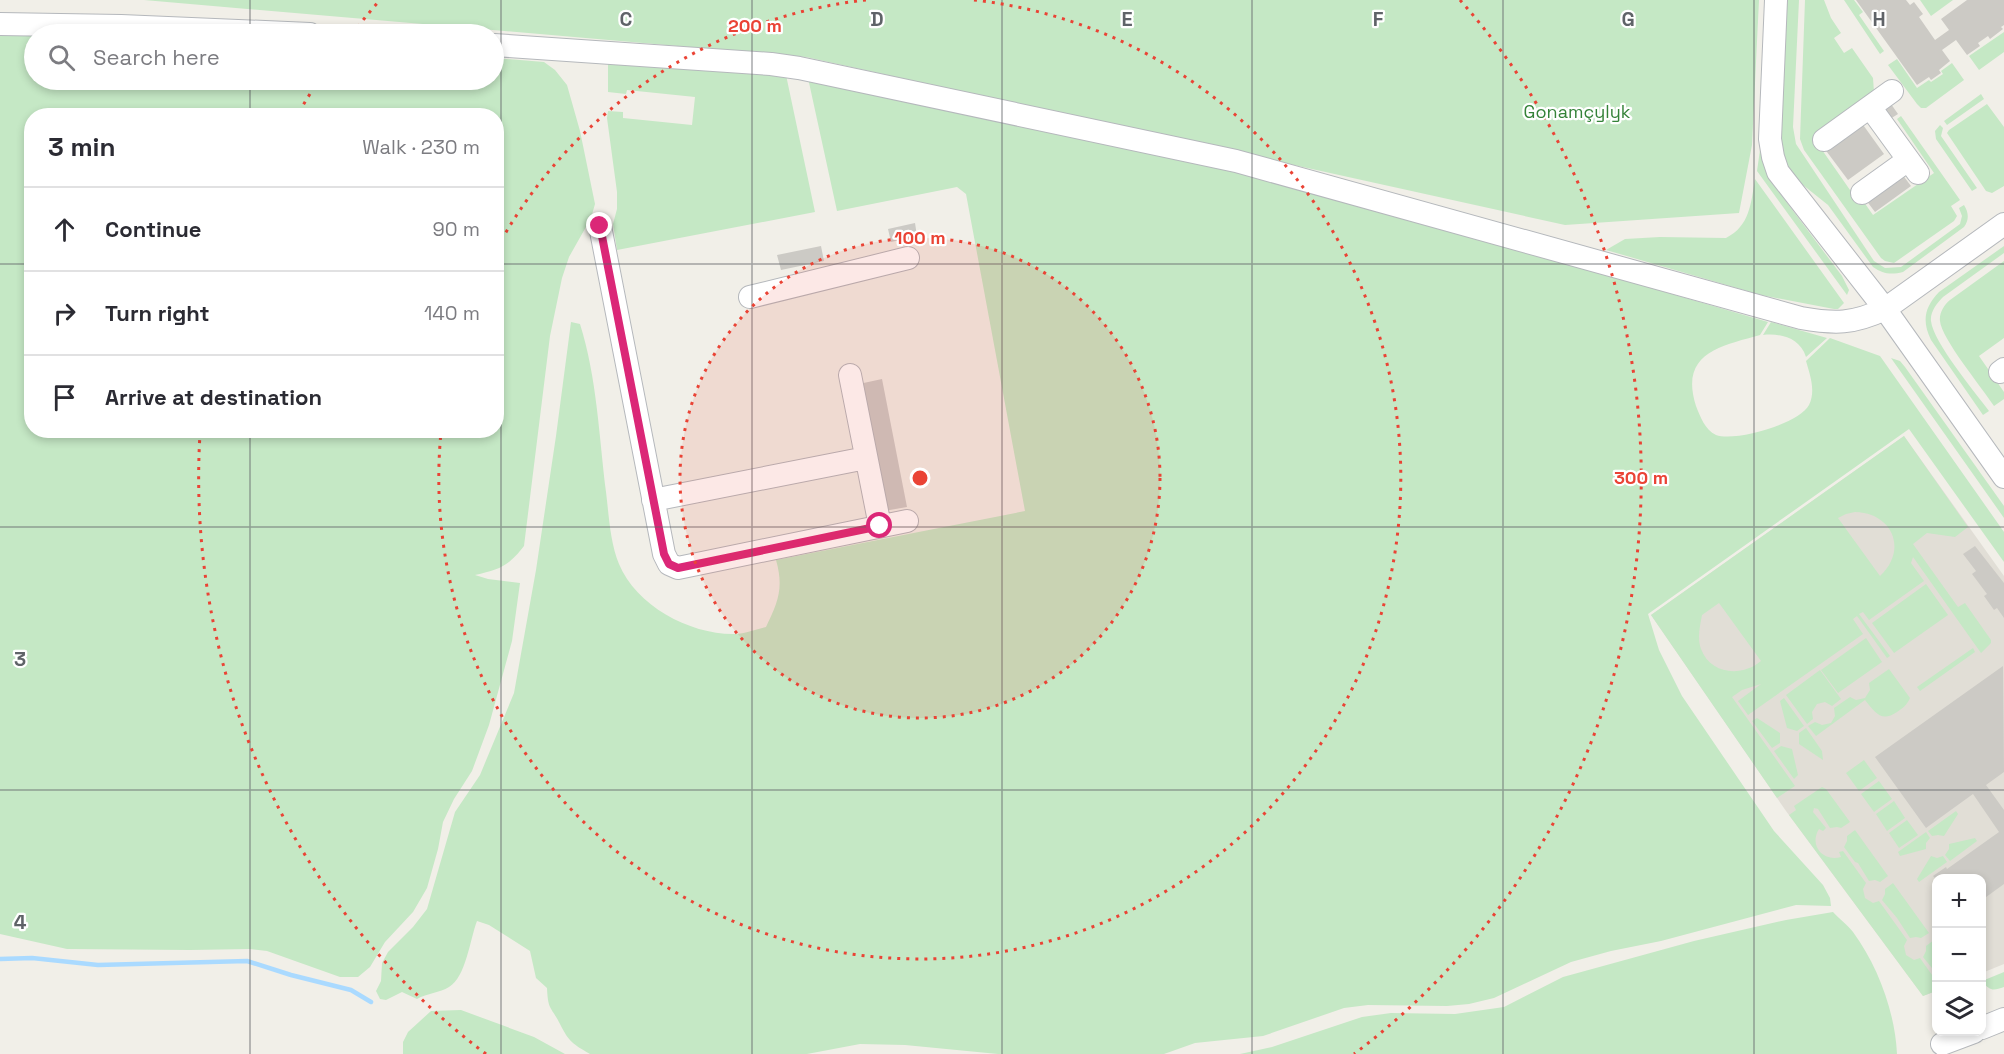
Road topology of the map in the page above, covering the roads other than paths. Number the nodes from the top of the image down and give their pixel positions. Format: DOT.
graph roads {
  1 [pos="1776,0"];
  2 [pos="0,24"];
  3 [pos="24,24"];
  4 [pos="504,46"];
  5 [pos="1892,91"];
  6 [pos="1870,107"];
  7 [pos="1824,140"];
  8 [pos="1862,193"];
  9 [pos="2004,224"];
  10 [pos="600,226"];
  11 [pos="908,258"];
  12 [pos="750,297"];
  13 [pos="1885,309"];
  14 [pos="850,375"];
  15 [pos="866,458"];
  16 [pos="2000,462"];
  17 [pos="654,500"];
  18 [pos="907,521"];
  19 [pos="880,526"];
  20 [pos="2004,1019"];
  21 [pos="1986,1026"];
  22 [pos="1963,1036"];
  23 [pos="1942,1044"];
  1 -- 13 [label="street"];
  2 -- 3 [label="street"];
  4 -- 13 [label="street"];
  5 -- 6 [label="street"];
  6 -- 7 [label="street"];
  6 -- 8 [label="street"];
  9 -- 13 [label="street"];
  10 -- 17 [label="street"];
  11 -- 12 [label="street"];
  13 -- 16 [label="street"];
  14 -- 15 [label="street"];
  15 -- 17 [label="street"];
  15 -- 19 [label="street"];
  17 -- 19 [label="street"];
  18 -- 19 [label="street"];
  20 -- 21 [label="street"];
  22 -- 23 [label="street"];
}
